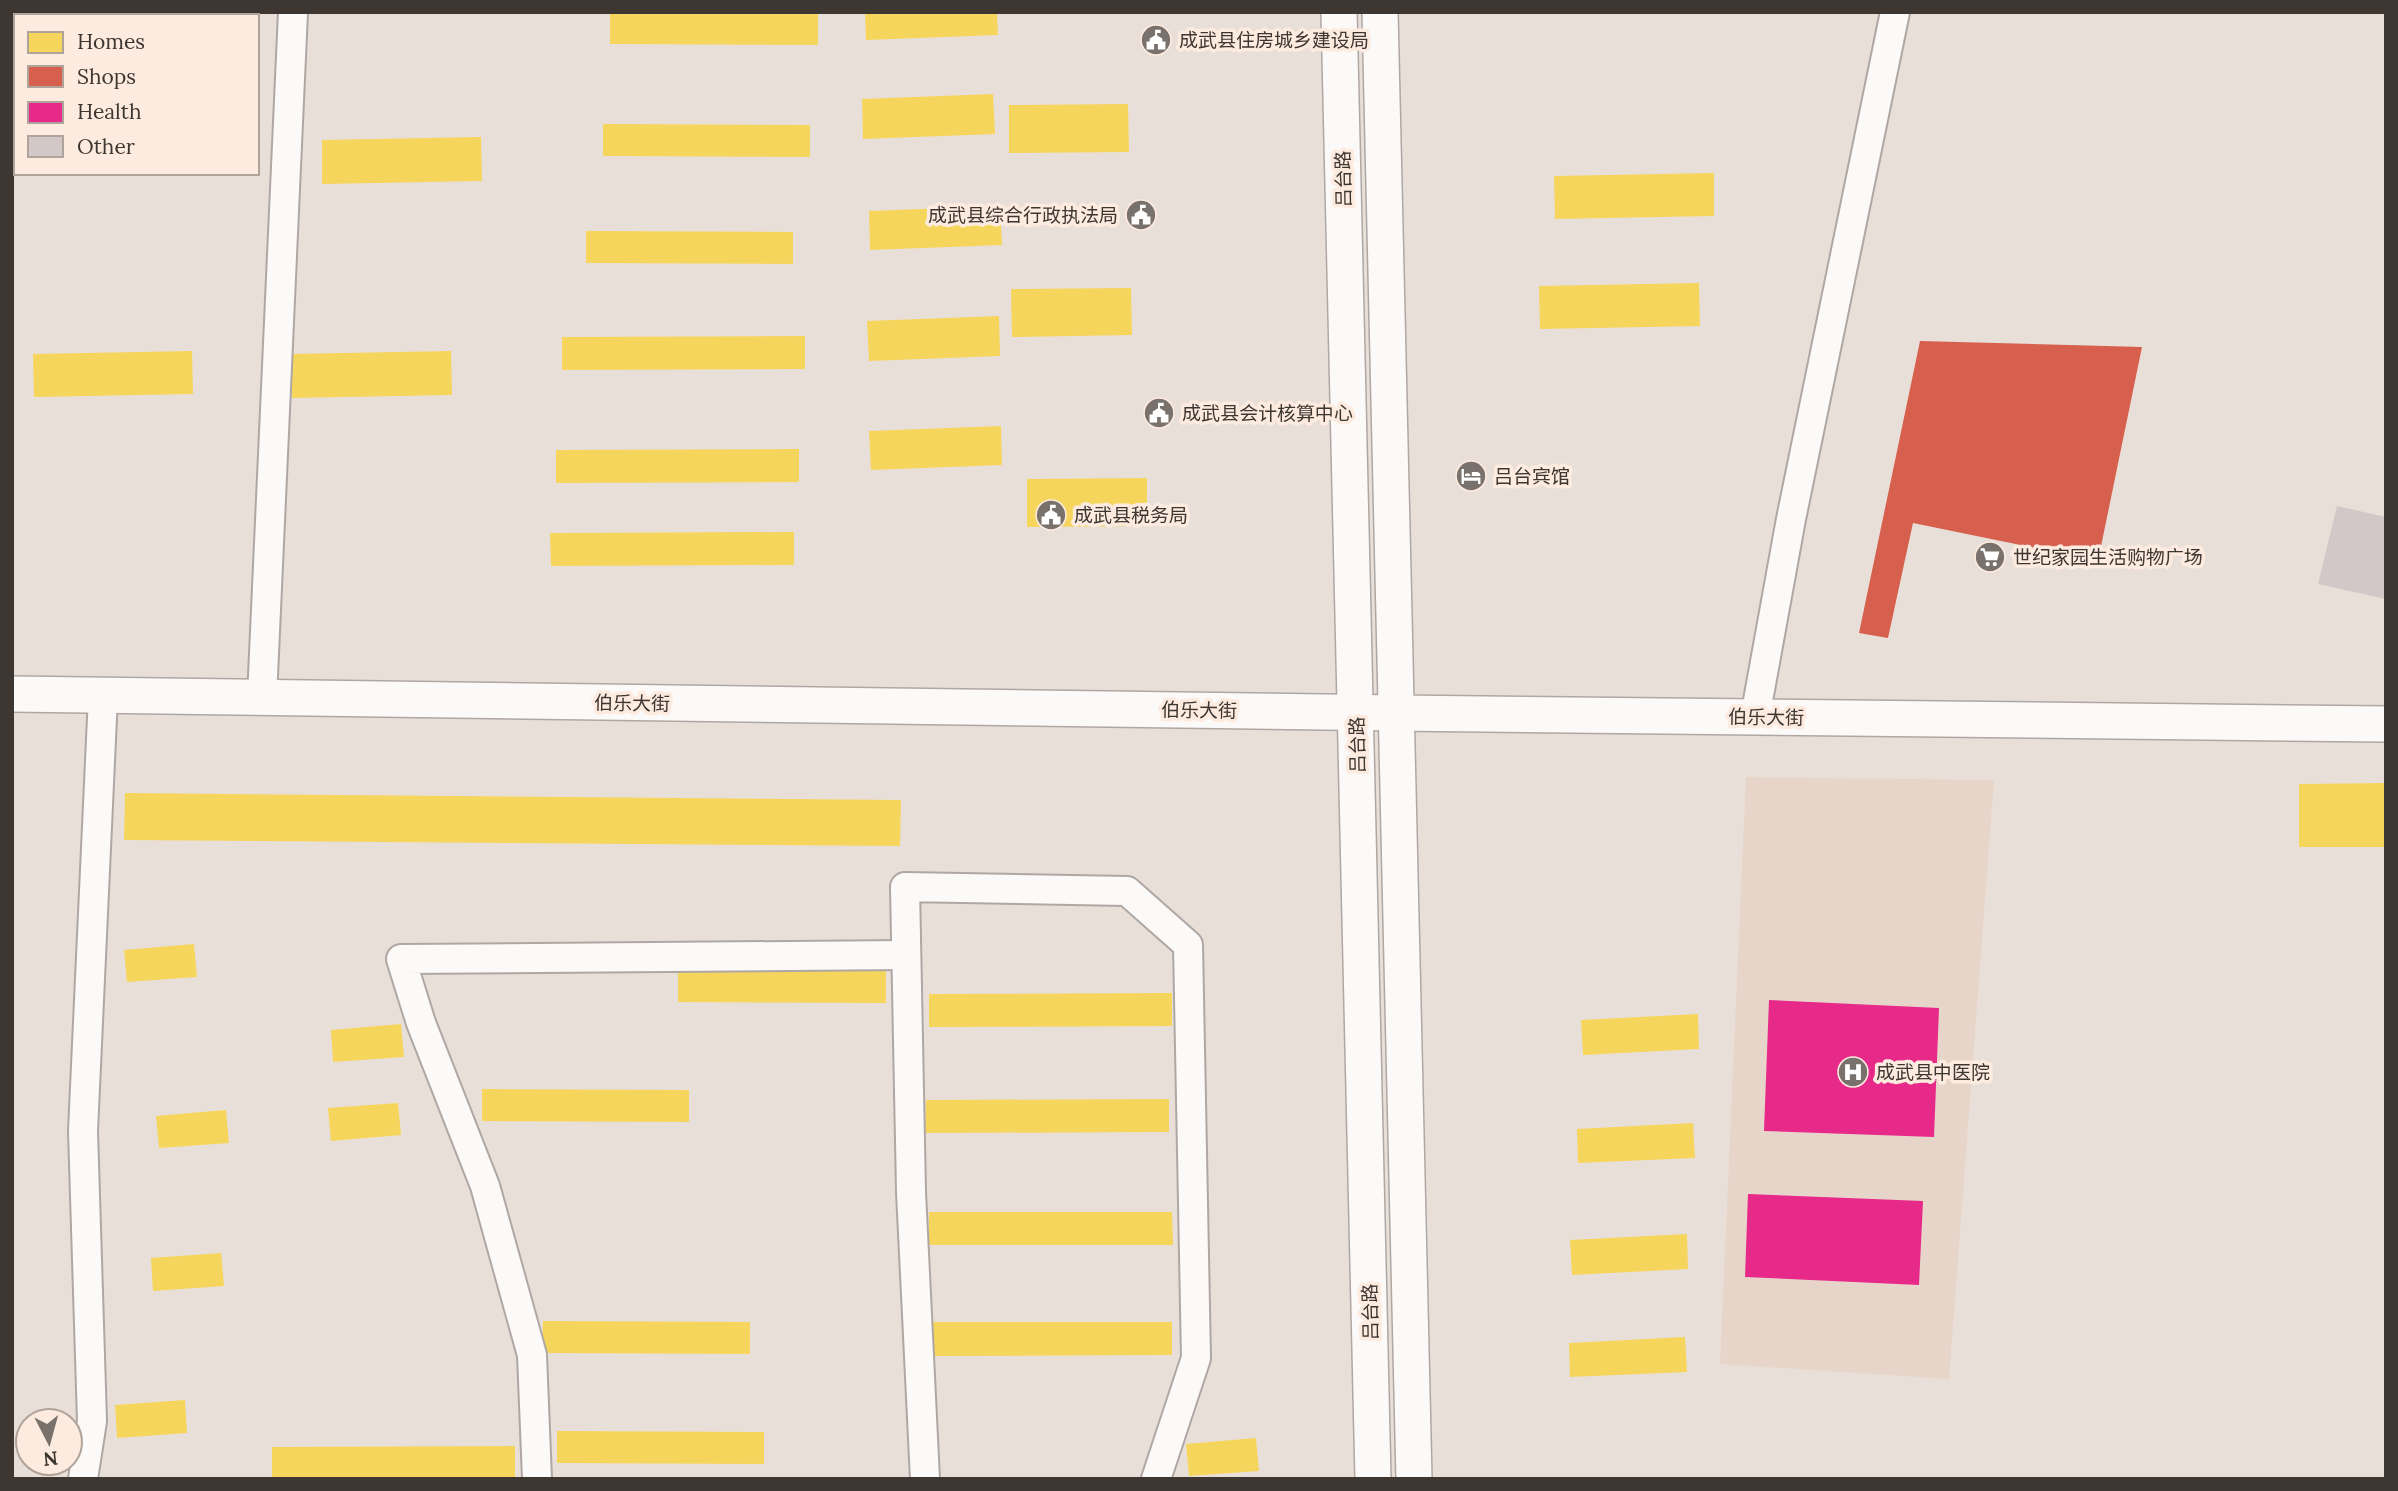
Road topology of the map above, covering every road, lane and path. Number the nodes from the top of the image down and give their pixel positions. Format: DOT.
graph roads {
  1 [pos="293,12"];
  2 [pos="1339,12"];
  3 [pos="1380,12"];
  4 [pos="1895,12"];
  5 [pos="12,694"];
  6 [pos="103,696"];
  7 [pos="262,698"];
  8 [pos="1356,712"];
  9 [pos="1396,713"];
  10 [pos="1755,716"];
  11 [pos="2386,724"];
  12 [pos="906,956"];
  13 [pos="83,1479"];
  14 [pos="537,1479"];
  15 [pos="925,1479"];
  16 [pos="1156,1479"];
  17 [pos="1373,1479"];
  18 [pos="1414,1479"];
  1 -- 7 [label="street"];
  2 -- 8 [label="main road, 吕台路"];
  3 -- 9 [label="main road, 吕台路"];
  4 -- 10 [label="street"];
  5 -- 6 [label="main road, 伯乐大街"];
  6 -- 7 [label="main road, 伯乐大街"];
  6 -- 13 [label="street"];
  7 -- 8 [label="main road, 伯乐大街"];
  8 -- 9 [label="main road, 伯乐大街"];
  8 -- 17 [label="main road, 吕台路"];
  9 -- 10 [label="main road, 伯乐大街"];
  9 -- 18 [label="main road, 吕台路"];
  10 -- 11 [label="main road, 伯乐大街"];
  12 -- 14 [label="street"];
  12 -- 15 [label="street"];
  12 -- 16 [label="street"];
}
